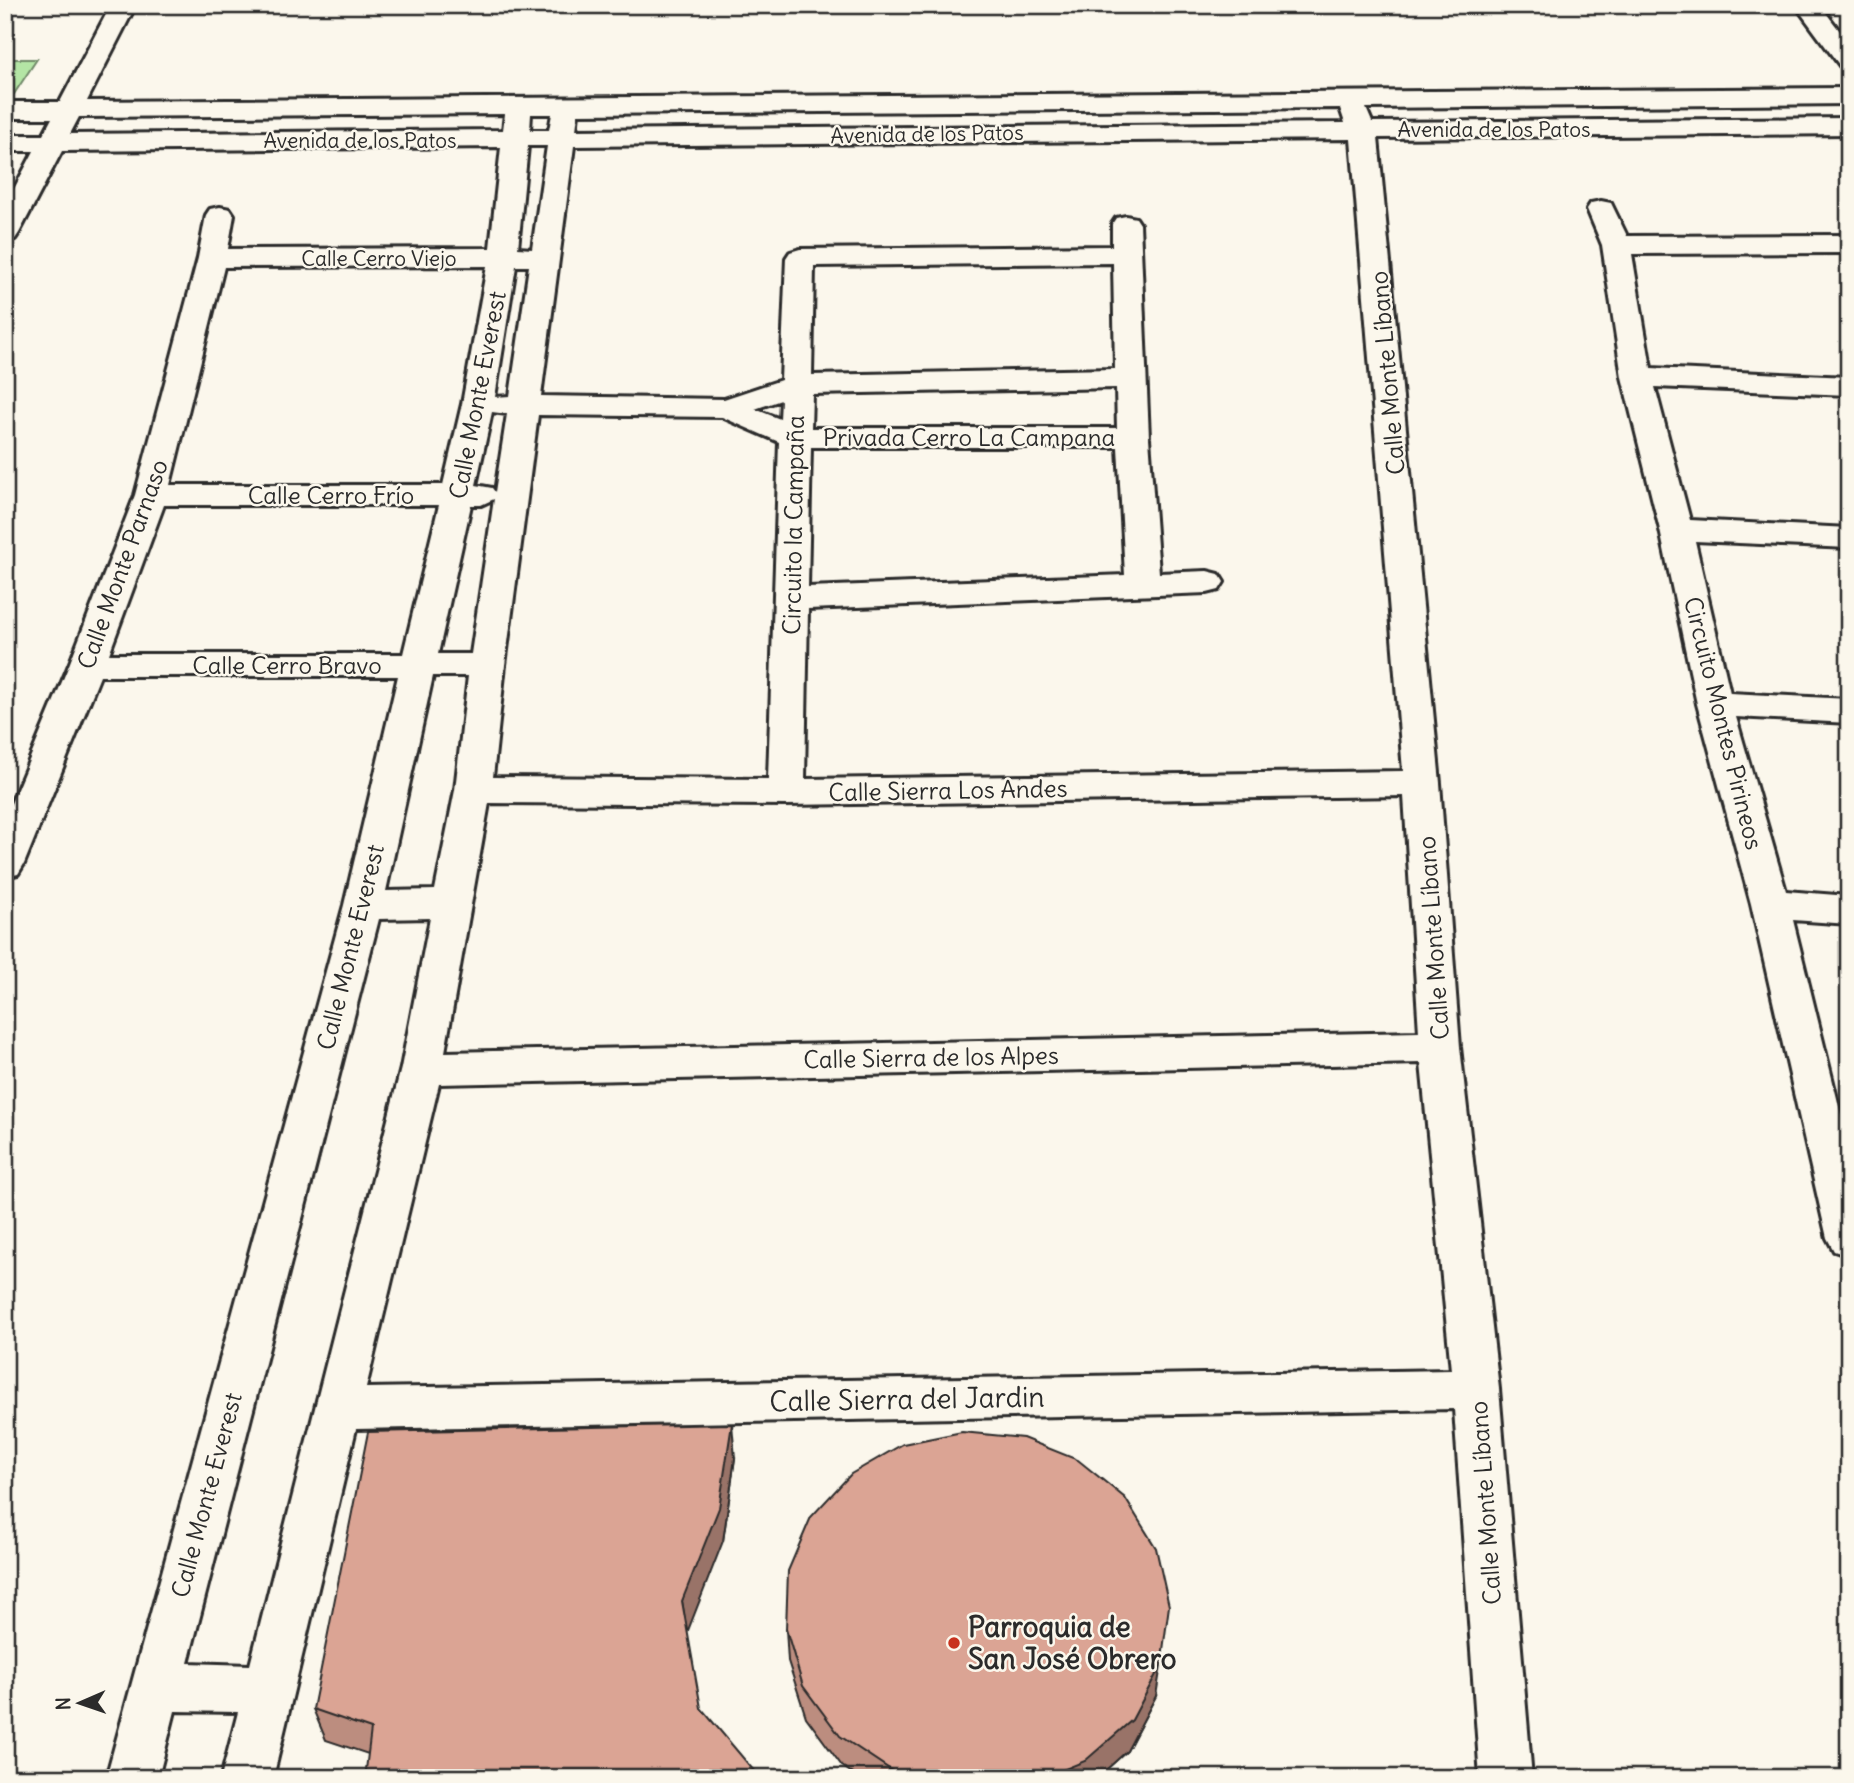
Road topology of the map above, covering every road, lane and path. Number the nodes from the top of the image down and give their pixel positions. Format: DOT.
graph roads {
  1 [pos="124,5"];
  2 [pos="1807,5"];
  3 [pos="1849,61"];
  4 [pos="1849,96"];
  5 [pos="5,110"];
  6 [pos="68,110"];
  7 [pos="1356,115"];
  8 [pos="564,122"];
  9 [pos="517,123"];
  10 [pos="1849,126"];
  11 [pos="5,143"];
  12 [pos="52,143"];
  13 [pos="1601,209"];
  14 [pos="220,215"];
  15 [pos="5,233"];
  16 [pos="1849,244"];
  17 [pos="1616,245"];
  18 [pos="545,256"];
  19 [pos="212,258"];
  20 [pos="503,258"];
  21 [pos="800,258"];
  22 [pos="1637,377"];
  23 [pos="1131,378"];
  24 [pos="797,385"];
  25 [pos="1849,386"];
  26 [pos="478,404"];
  27 [pos="526,406"];
  28 [pos="727,408"];
  29 [pos="795,437"];
  30 [pos="1133,438"];
  31 [pos="151,495"];
  32 [pos="511,495"];
  33 [pos="457,496"];
  34 [pos="1676,530"];
  35 [pos="1849,538"];
  36 [pos="1207,582"];
  37 [pos="1143,585"];
  38 [pos="792,599"];
  39 [pos="87,664"];
  40 [pos="418,665"];
  41 [pos="487,665"];
  42 [pos="1715,704"];
  43 [pos="1849,711"];
  44 [pos="1422,783"];
  45 [pos="473,790"];
  46 [pos="786,792"];
  47 [pos="5,864"];
  48 [pos="452,904"];
  49 [pos="1770,904"];
  50 [pos="363,905"];
  51 [pos="1849,910"];
  52 [pos="1440,1047"];
  53 [pos="422,1068"];
  54 [pos="1840,1164"];
  55 [pos="1849,1238"];
  56 [pos="1476,1390"];
  57 [pos="338,1409"];
  58 [pos="155,1686"];
  59 [pos="267,1689"];
  60 [pos="132,1778"];
  61 [pos="247,1778"];
  62 [pos="1506,1778"];
  1 -- 6 [label="street"];
  2 -- 3 [label="street"];
  4 -- 7 [label="street, Avenida de los Patos"];
  5 -- 6 [label="street, Avenida de los Patos"];
  6 -- 9 [label="street, Avenida de los Patos"];
  6 -- 12 [label="street"];
  7 -- 8 [label="street, Avenida de los Patos"];
  7 -- 10 [label="street, Avenida de los Patos"];
  7 -- 44 [label="street, Calle Monte Líbano"];
  8 -- 9 [label="street, Avenida de los Patos"];
  8 -- 18 [label="street, Calle Monte Everest"];
  9 -- 12 [label="street, Avenida de los Patos"];
  9 -- 20 [label="street, Calle Monte Everest"];
  11 -- 12 [label="street, Avenida de los Patos"];
  12 -- 15 [label="street"];
  13 -- 17 [label="street, Circuito Montes Pirineos"];
  14 -- 19 [label="street, Calle Monte Parnaso"];
  16 -- 17 [label="street"];
  17 -- 22 [label="street, Circuito Montes Pirineos"];
  18 -- 20 [label="street, Calle Cerro Viejo"];
  18 -- 27 [label="street, Calle Monte Everest"];
  19 -- 20 [label="street, Calle Cerro Viejo"];
  19 -- 31 [label="street, Calle Monte Parnaso"];
  20 -- 26 [label="street, Calle Monte Everest"];
  21 -- 23 [label="street, Privada Cerro La Campana"];
  21 -- 24 [label="street, Circuito la Campaña"];
  22 -- 25 [label="street"];
  22 -- 34 [label="street, Circuito Montes Pirineos"];
  23 -- 24 [label="street, Privada Cerro La Campana"];
  23 -- 30 [label="street, Privada Cerro La Campana"];
  24 -- 28 [label="street, Privada Cerro La Campana"];
  24 -- 29 [label="street, Circuito la Campaña"];
  26 -- 27 [label="street, Privada Cerro La Campana"];
  26 -- 33 [label="street, Calle Monte Everest"];
  27 -- 28 [label="street, Privada Cerro La Campana"];
  27 -- 32 [label="street, Calle Monte Everest"];
  28 -- 29 [label="street, Privada Cerro La Campana"];
  29 -- 30 [label="street, Privada Cerro La Campana"];
  29 -- 38 [label="street, Circuito la Campaña"];
  30 -- 37 [label="street, Privada Cerro La Campana"];
  31 -- 33 [label="street, Calle Cerro Frío"];
  31 -- 39 [label="street, Calle Monte Parnaso"];
  32 -- 33 [label="street, Calle Cerro Frío"];
  32 -- 41 [label="street, Calle Monte Everest"];
  33 -- 40 [label="street, Calle Monte Everest"];
  34 -- 35 [label="street"];
  34 -- 42 [label="street, Circuito Montes Pirineos"];
  36 -- 37 [label="street"];
  37 -- 38 [label="street"];
  38 -- 46 [label="street, Circuito la Campaña"];
  39 -- 40 [label="street, Calle Cerro Bravo"];
  39 -- 47 [label="street, Calle Monte Parnaso"];
  40 -- 41 [label="street, Calle Cerro Bravo"];
  40 -- 50 [label="street, Calle Monte Everest"];
  41 -- 45 [label="street, Calle Monte Everest"];
  42 -- 43 [label="street"];
  42 -- 49 [label="street, Circuito Montes Pirineos"];
  44 -- 46 [label="street, Calle Sierra Los Andes"];
  44 -- 52 [label="street, Calle Monte Líbano"];
  45 -- 46 [label="street, Calle Sierra Los Andes"];
  45 -- 48 [label="street, Calle Monte Everest"];
  48 -- 50 [label="street"];
  48 -- 53 [label="street, Calle Monte Everest"];
  49 -- 51 [label="street"];
  49 -- 54 [label="street, Circuito Montes Pirineos"];
  50 -- 58 [label="street, Calle Monte Everest"];
  52 -- 53 [label="street, Calle Sierra de los Alpes"];
  52 -- 56 [label="street, Calle Monte Líbano"];
  53 -- 57 [label="street, Calle Monte Everest"];
  54 -- 55 [label="street, Circuito Montes Pirineos"];
  56 -- 57 [label="street, Calle Sierra del Jardin"];
  56 -- 62 [label="street, Calle Monte Líbano"];
  57 -- 59 [label="street, Calle Monte Everest"];
  58 -- 59 [label="street"];
  58 -- 60 [label="street, Calle Monte Everest"];
  59 -- 61 [label="street, Calle Monte Everest"];
}
